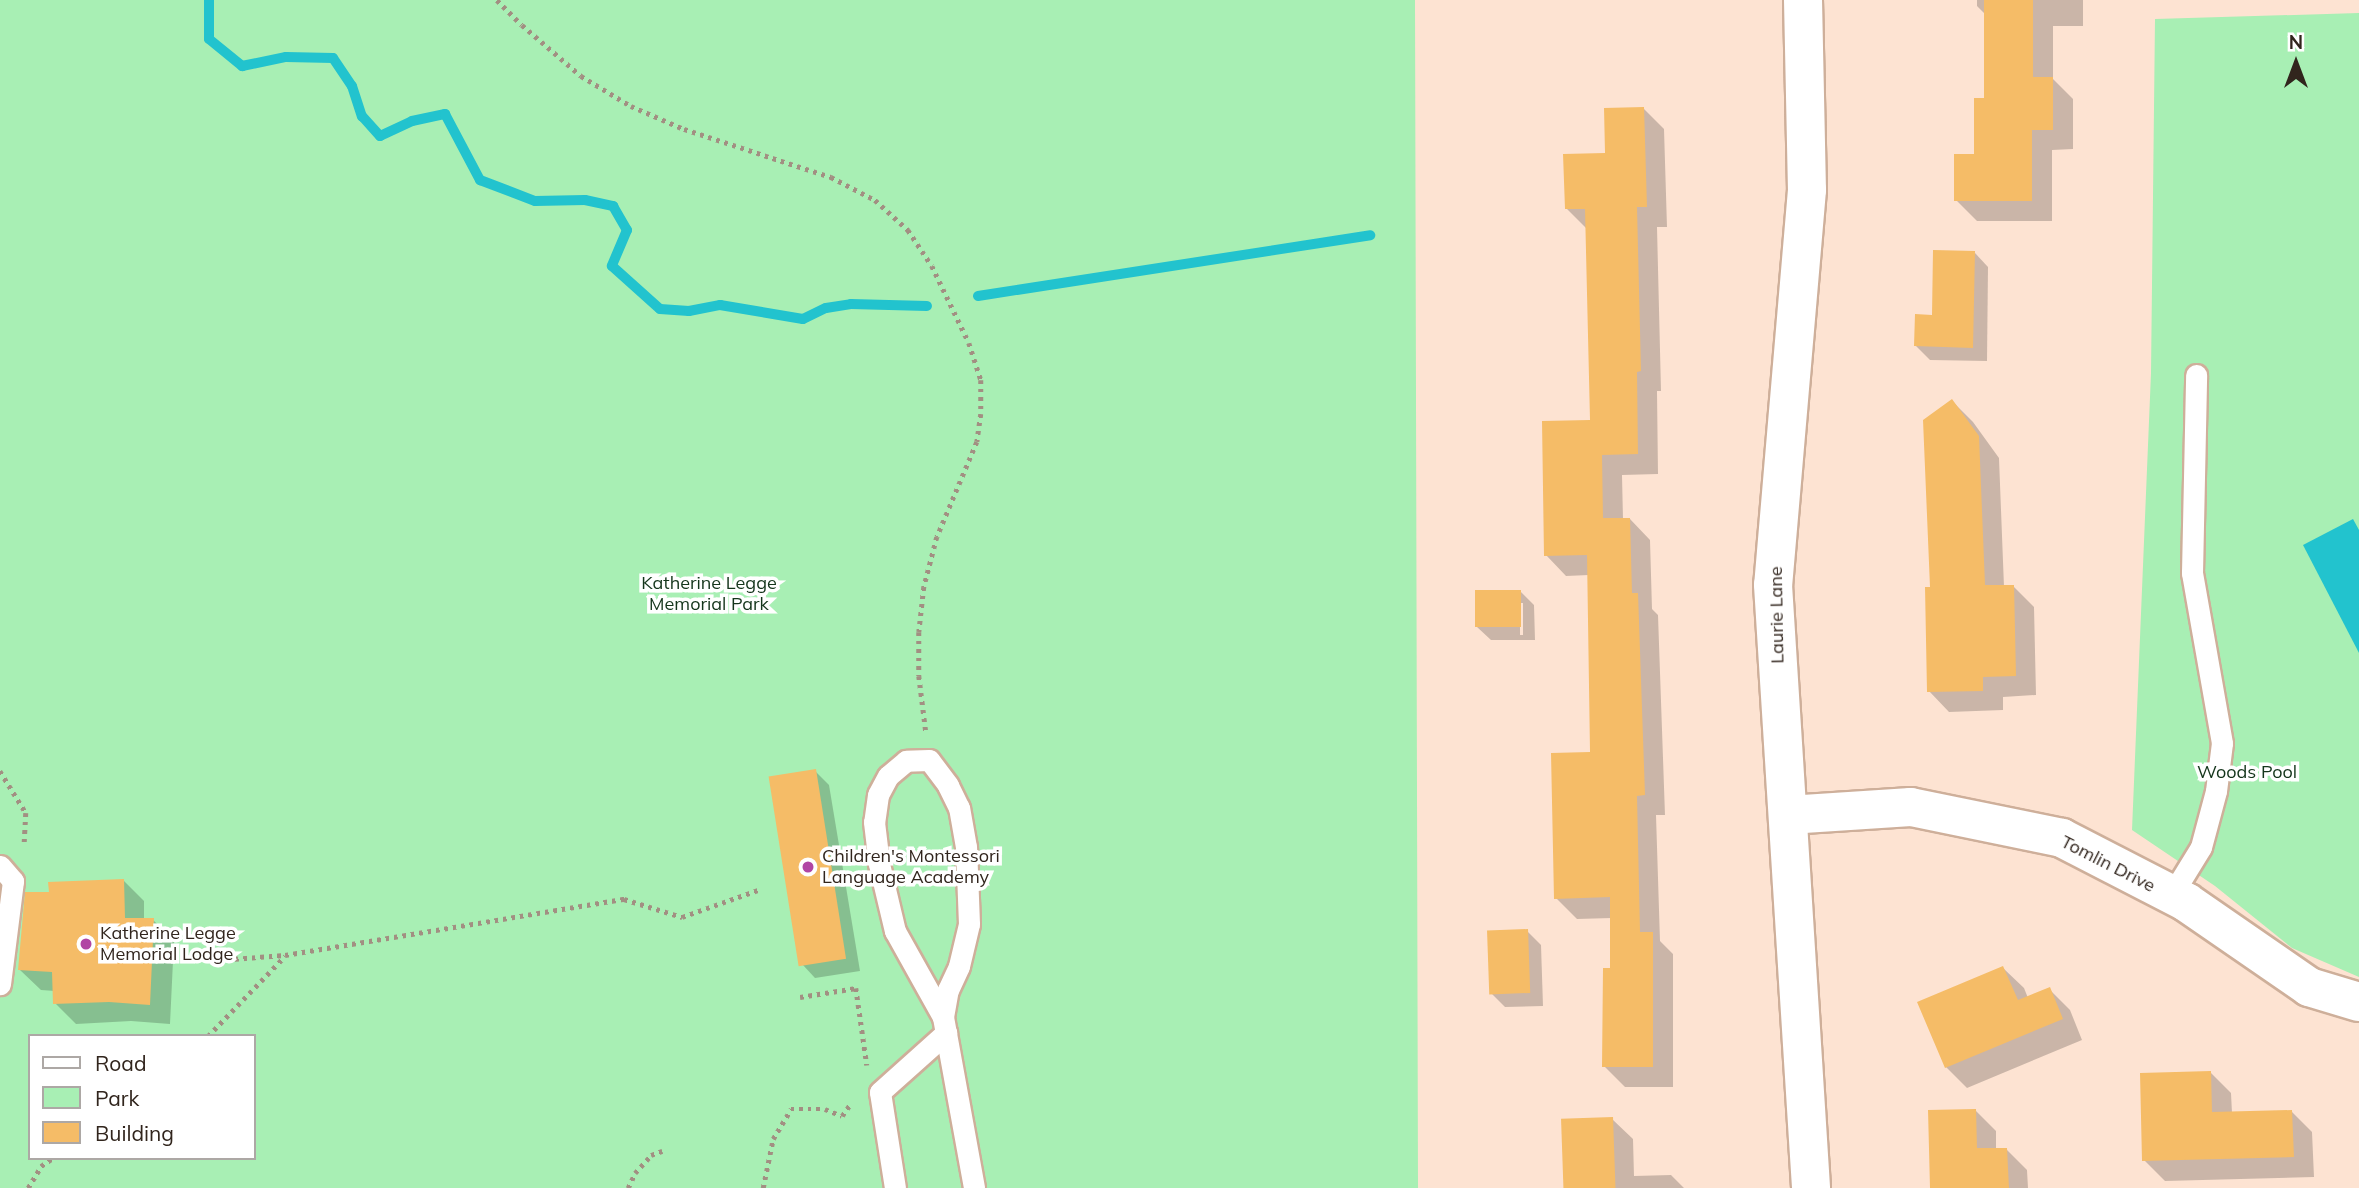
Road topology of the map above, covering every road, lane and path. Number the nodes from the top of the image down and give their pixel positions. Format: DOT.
graph roads {
  1 [pos="497,0"];
  2 [pos="1803,0"];
  3 [pos="2196,375"];
  4 [pos="929,760"];
  5 [pos="0,771"];
  6 [pos="1788,815"];
  7 [pos="965,847"];
  8 [pos="879,864"];
  9 [pos="7,873"];
  10 [pos="761,889"];
  11 [pos="2171,896"];
  12 [pos="285,955"];
  13 [pos="218,960"];
  14 [pos="0,984"];
  15 [pos="800,996"];
  16 [pos="2359,1002"];
  17 [pos="944,1025"];
  18 [pos="210,1034"];
  19 [pos="869,1076"];
  20 [pos="856,1096"];
  21 [pos="662,1151"];
  22 [pos="49,1160"];
  23 [pos="28,1188"];
  24 [pos="628,1188"];
  25 [pos="762,1188"];
  26 [pos="895,1188"];
  27 [pos="974,1188"];
  28 [pos="1811,1188"];
  1 -- 4 [label="path"];
  2 -- 6 [label="street, Laurie Lane"];
  3 -- 11 [label="lane"];
  4 -- 7 [label="lane"];
  4 -- 8 [label="lane"];
  5 -- 9 [label="path"];
  6 -- 11 [label="street, Tomlin Drive"];
  6 -- 28 [label="street, Laurie Lane"];
  7 -- 8 [label="path"];
  7 -- 17 [label="lane"];
  8 -- 17 [label="lane"];
  9 -- 14 [label="lane"];
  10 -- 12 [label="path"];
  11 -- 16 [label="street, Tomlin Drive"];
  12 -- 13 [label="path"];
  12 -- 18 [label="path"];
  15 -- 19 [label="path"];
  17 -- 26 [label="lane"];
  17 -- 27 [label="lane"];
  20 -- 25 [label="path"];
  21 -- 24 [label="path"];
  22 -- 23 [label="path"];
}
